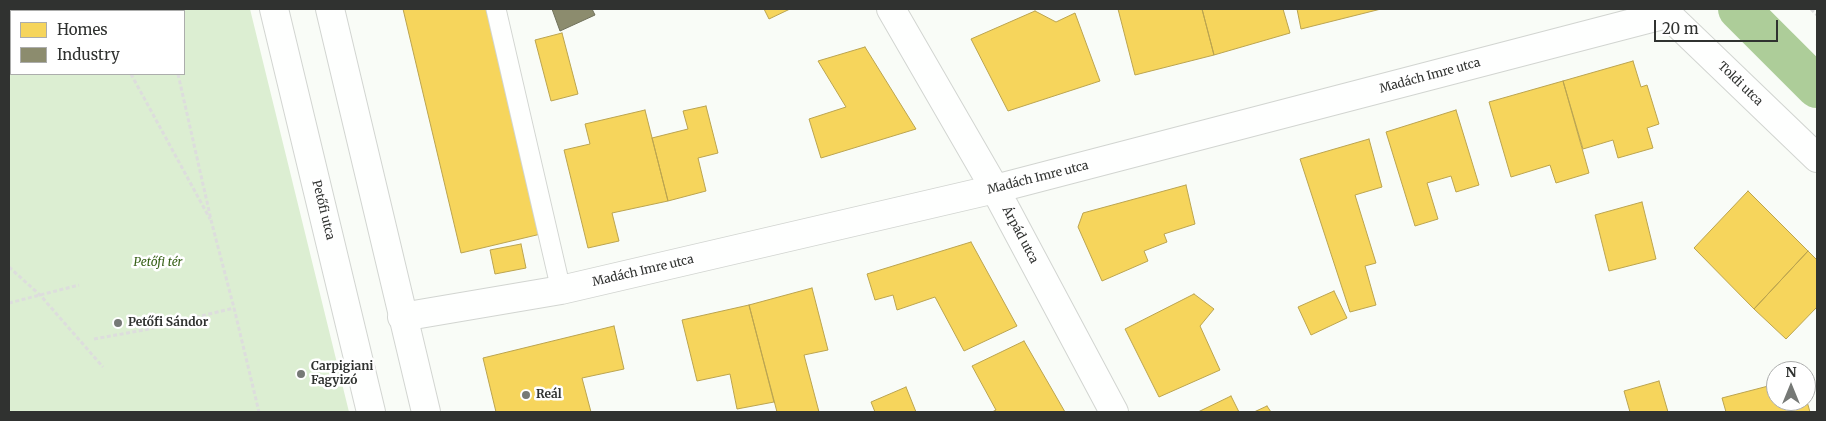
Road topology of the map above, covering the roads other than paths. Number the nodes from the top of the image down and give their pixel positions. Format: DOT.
graph roads {
  1 [pos="274,9"];
  2 [pos="330,9"];
  3 [pos="496,9"];
  4 [pos="892,9"];
  5 [pos="1665,11"];
  6 [pos="1817,158"];
  7 [pos="995,190"];
  8 [pos="561,290"];
  9 [pos="402,317"];
  10 [pos="371,412"];
  11 [pos="426,412"];
  12 [pos="1114,412"];
  1 -- 10 [label="street, Petőfi utca"];
  2 -- 9 [label="street"];
  3 -- 8 [label="lane"];
  4 -- 7 [label="street, Árpád utca"];
  5 -- 6 [label="street, Toldi utca"];
  5 -- 7 [label="street, Madách Imre utca"];
  7 -- 8 [label="street, Madách Imre utca"];
  7 -- 12 [label="street, Árpád utca"];
  8 -- 9 [label="street, Madách Imre utca"];
  9 -- 11 [label="street"];
}
